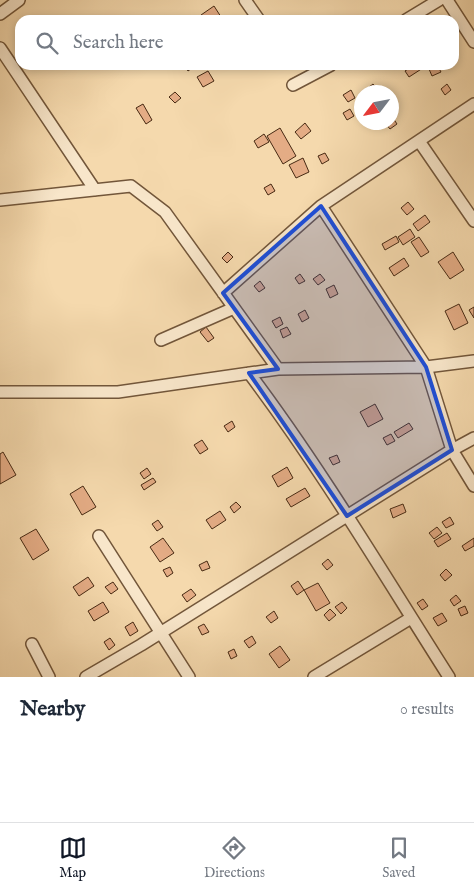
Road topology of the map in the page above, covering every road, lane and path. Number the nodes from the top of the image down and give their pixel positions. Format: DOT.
graph roads {
  1 [pos="19,0"];
  2 [pos="245,0"];
  3 [pos="439,0"];
  4 [pos="447,0"];
  5 [pos="0,14"];
  6 [pos="256,15"];
  7 [pos="414,15"];
  8 [pos="457,15"];
  9 [pos="459,19"];
  10 [pos="474,42"];
  11 [pos="0,48"];
  12 [pos="321,70"];
  13 [pos="293,84"];
  14 [pos="474,104"];
  15 [pos="418,141"];
  16 [pos="95,190"];
  17 [pos="0,200"];
  18 [pos="321,206"];
  19 [pos="474,221"];
  20 [pos="223,293"];
  21 [pos="234,308"];
  22 [pos="160,340"];
  23 [pos="474,361"];
  24 [pos="426,367"];
  25 [pos="278,369"];
  26 [pos="249,373"];
  27 [pos="0,392"];
  28 [pos="474,438"];
  29 [pos="452,450"];
  30 [pos="474,486"];
  31 [pos="347,516"];
  32 [pos="99,536"];
  33 [pos="411,618"];
  34 [pos="160,633"];
  35 [pos="32,644"];
  36 [pos="49,677"];
  37 [pos="86,677"];
  38 [pos="189,677"];
  39 [pos="314,677"];
  40 [pos="449,677"];
  1 -- 5 [label="street"];
  2 -- 6 [label="street"];
  3 -- 7 [label="street"];
  4 -- 8 [label="street"];
  9 -- 10 [label="street"];
  11 -- 16 [label="street"];
  12 -- 13 [label="street"];
  14 -- 15 [label="street"];
  15 -- 18 [label="street"];
  15 -- 19 [label="street"];
  16 -- 17 [label="street"];
  16 -- 20 [label="street"];
  18 -- 20 [label="street"];
  18 -- 24 [label="street"];
  20 -- 21 [label="street"];
  21 -- 22 [label="street"];
  21 -- 25 [label="street"];
  23 -- 24 [label="street"];
  24 -- 25 [label="street"];
  24 -- 29 [label="street"];
  25 -- 26 [label="street"];
  26 -- 27 [label="street"];
  26 -- 31 [label="street"];
  28 -- 29 [label="street"];
  29 -- 30 [label="street"];
  29 -- 31 [label="street"];
  31 -- 33 [label="street"];
  31 -- 34 [label="street"];
  32 -- 34 [label="street"];
  33 -- 39 [label="street"];
  33 -- 40 [label="street"];
  34 -- 37 [label="street"];
  34 -- 38 [label="street"];
  35 -- 36 [label="street"];
}
